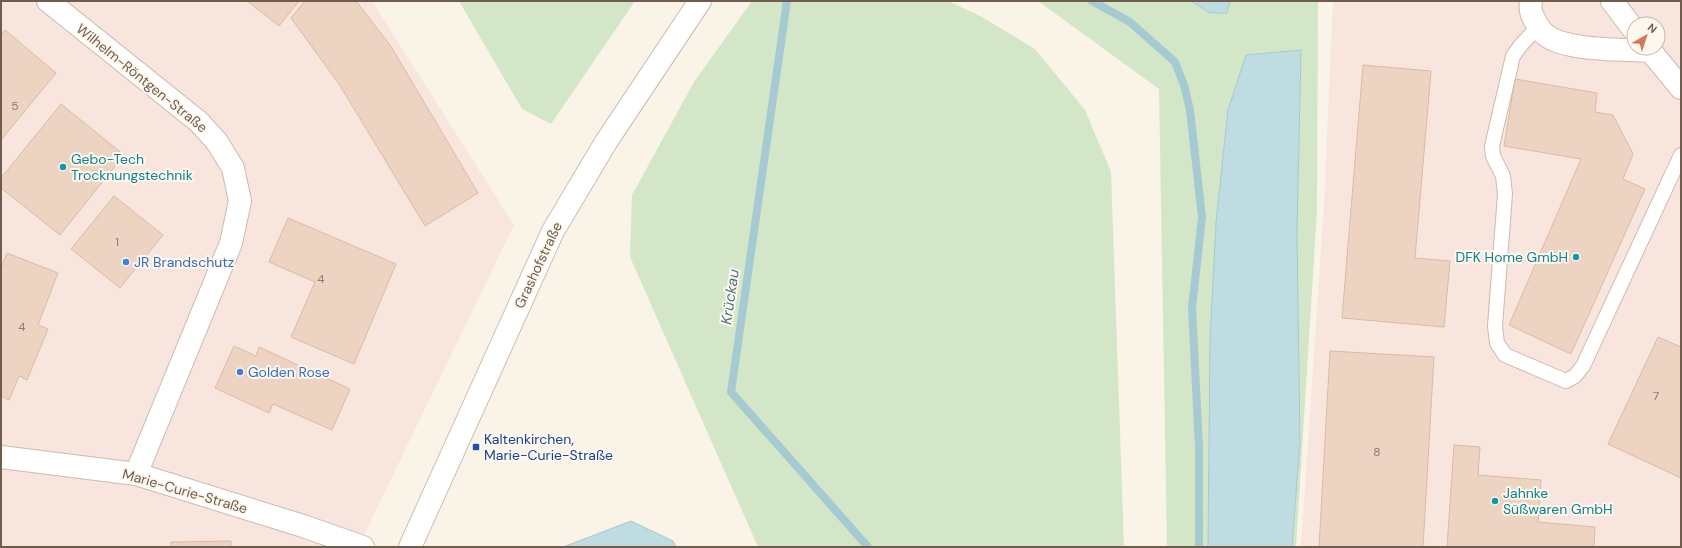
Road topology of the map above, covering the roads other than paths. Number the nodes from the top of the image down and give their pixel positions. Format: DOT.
graph roads {
  1 [pos="48,1"];
  2 [pos="700,1"];
  3 [pos="1531,1"];
  4 [pos="1612,1"];
  5 [pos="1626,19"];
  6 [pos="1538,27"];
  7 [pos="1626,48"];
  8 [pos="1654,56"];
  9 [pos="1681,88"];
  10 [pos="1681,155"];
  11 [pos="1,457"];
  12 [pos="136,474"];
  13 [pos="363,547"];
  14 [pos="410,547"];
  1 -- 12 [label="street, Wilhelm-Röntgen-Straße"];
  2 -- 14 [label="street, Grashofstraße"];
  3 -- 6 [label="street"];
  4 -- 5 [label="street"];
  6 -- 7 [label="street"];
  6 -- 10 [label="lane"];
  8 -- 9 [label="street"];
  11 -- 12 [label="street, Marie-Curie-Straße"];
  12 -- 13 [label="street, Marie-Curie-Straße"];
}
